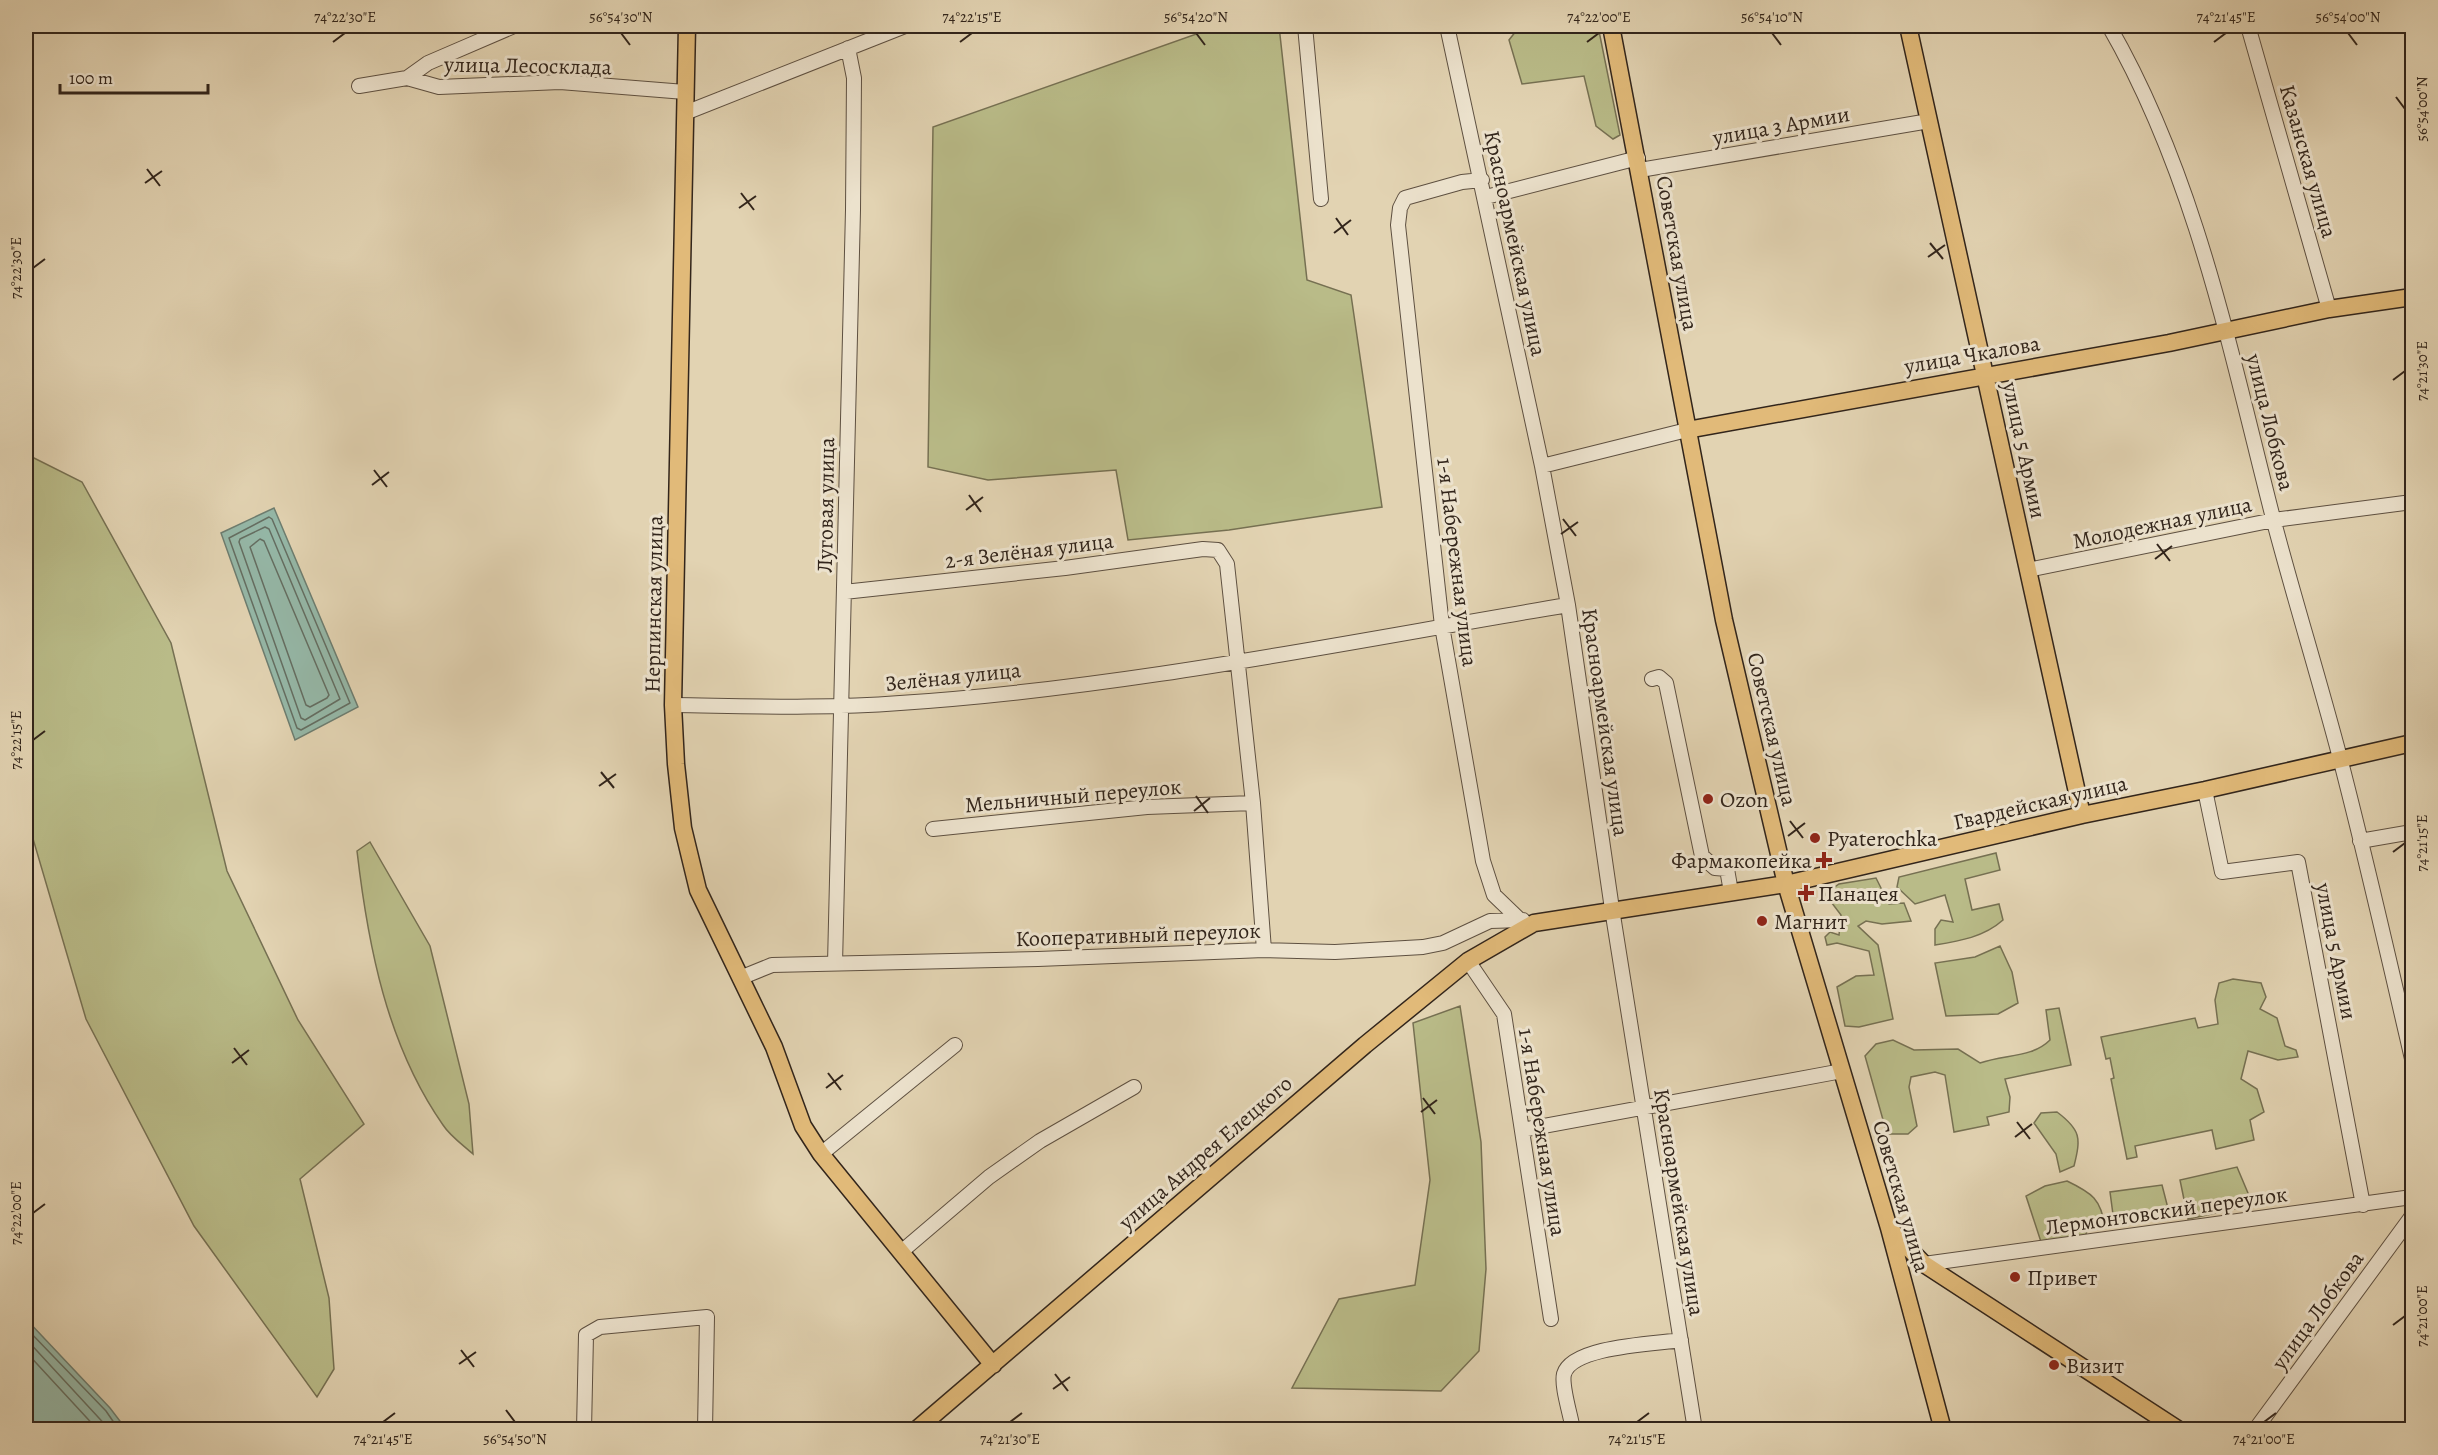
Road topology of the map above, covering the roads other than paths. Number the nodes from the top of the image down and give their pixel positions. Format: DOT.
graph roads {
  1 [pos="514,26"];
  2 [pos="687,26"];
  3 [pos="905,26"];
  4 [pos="1305,26"];
  5 [pos="1447,26"];
  6 [pos="1611,26"];
  7 [pos="1908,26"];
  8 [pos="2109,26"];
  9 [pos="2248,26"];
  10 [pos="848,48"];
  11 [pos="407,78"];
  12 [pos="359,86"];
  13 [pos="685,92"];
  14 [pos="685,113"];
  15 [pos="1929,121"];
  16 [pos="1639,164"];
  17 [pos="1482,180"];
  18 [pos="1486,197"];
  19 [pos="1321,199"];
  20 [pos="2412,297"];
  21 [pos="2329,309"];
  22 [pos="2226,330"];
  23 [pos="1985,374"];
  24 [pos="1687,430"];
  25 [pos="1542,466"];
  26 [pos="2412,502"];
  27 [pos="2274,520"];
  28 [pos="2028,570"];
  29 [pos="844,592"];
  30 [pos="1568,605"];
  31 [pos="1443,626"];
  32 [pos="1236,663"];
  33 [pos="1652,679"];
  34 [pos="673,705"];
  35 [pos="841,707"];
  36 [pos="2412,743"];
  37 [pos="2340,758"];
  38 [pos="2205,790"];
  39 [pos="1253,803"];
  40 [pos="2082,815"];
  41 [pos="933,829"];
  42 [pos="2412,832"];
  43 [pos="2360,841"];
  44 [pos="1786,884"];
  45 [pos="1731,892"];
  46 [pos="1612,909"];
  47 [pos="1527,921"];
  48 [pos="1264,950"];
  49 [pos="1468,961"];
  50 [pos="835,964"];
  51 [pos="740,978"];
  52 [pos="955,1045"];
  53 [pos="2412,1059"];
  54 [pos="1842,1071"];
  55 [pos="1134,1087"];
  56 [pos="1644,1109"];
  57 [pos="1522,1130"];
  58 [pos="821,1154"];
  59 [pos="2412,1197"];
  60 [pos="2363,1205"];
  61 [pos="2412,1216"];
  62 [pos="1888,1228"];
  63 [pos="901,1252"];
  64 [pos="1924,1264"];
  65 [pos="1551,1319"];
  66 [pos="1681,1340"];
  67 [pos="993,1365"];
  68 [pos="584,1430"];
  69 [pos="705,1430"];
  70 [pos="916,1430"];
  71 [pos="1574,1430"];
  72 [pos="1695,1430"];
  73 [pos="1943,1430"];
  74 [pos="2179,1430"];
  75 [pos="2255,1430"];
  1 -- 11 [label="street"];
  2 -- 13 [label="main road, Нерпинская улица"];
  3 -- 10 [label="street"];
  4 -- 19 [label="street"];
  5 -- 17 [label="street, Красноармейская улица"];
  6 -- 16 [label="main road, Советская улица"];
  7 -- 15 [label="main road, улица 5 Армии"];
  8 -- 22 [label="street, улица Лобкова"];
  9 -- 21 [label="street, Казанская улица"];
  10 -- 14 [label="street"];
  10 -- 29 [label="street, Луговая улица"];
  11 -- 12 [label="street"];
  11 -- 13 [label="street, улица Лесосклада"];
  13 -- 14 [label="main road, Нерпинская улица"];
  14 -- 34 [label="main road, Нерпинская улица"];
  15 -- 16 [label="street, улица 3 Армии"];
  15 -- 23 [label="main road, улица 5 Армии"];
  16 -- 18 [label="street, улица 3 Армии"];
  16 -- 24 [label="main road, Советская улица"];
  17 -- 18 [label="street, Красноармейская улица"];
  17 -- 31 [label="street, 1-я Набережная улица"];
  18 -- 25 [label="street, Красноармейская улица"];
  20 -- 21 [label="main road, улица Чкалова"];
  21 -- 22 [label="main road, улица Чкалова"];
  22 -- 23 [label="main road, улица Чкалова"];
  22 -- 27 [label="street, улица Лобкова"];
  23 -- 24 [label="main road, улица Чкалова"];
  23 -- 28 [label="main road, улица 5 Армии"];
  24 -- 25 [label="street, улица Чкалова"];
  24 -- 44 [label="main road, Советская улица"];
  25 -- 30 [label="street, Красноармейская улица"];
  26 -- 27 [label="street, Молодежная улица"];
  27 -- 28 [label="street, Молодежная улица"];
  27 -- 37 [label="street, улица Лобкова"];
  28 -- 40 [label="main road, улица 5 Армии"];
  29 -- 32 [label="street, 2-я Зелёная улица"];
  29 -- 35 [label="street, Луговая улица"];
  30 -- 31 [label="street, Зелёная улица"];
  30 -- 46 [label="street, Красноармейская улица"];
  31 -- 32 [label="street, Зелёная улица"];
  31 -- 47 [label="street, 1-я Набережная улица"];
  32 -- 35 [label="street, Зелёная улица"];
  32 -- 39 [label="street"];
  33 -- 45 [label="street"];
  34 -- 35 [label="street, Зелёная улица"];
  34 -- 51 [label="main road, Нерпинская улица"];
  35 -- 50 [label="street, Луговая улица"];
  36 -- 37 [label="main road, Гвардейская улица"];
  37 -- 38 [label="main road, Гвардейская улица"];
  37 -- 43 [label="street, улица Лобкова"];
  38 -- 40 [label="main road, Гвардейская улица"];
  38 -- 60 [label="street, улица 5 Армии"];
  39 -- 41 [label="street, Мельничный переулок"];
  39 -- 48 [label="street"];
  40 -- 44 [label="main road, Гвардейская улица"];
  42 -- 43 [label="street"];
  43 -- 53 [label="street, улица Лобкова"];
  44 -- 45 [label="main road, Гвардейская улица"];
  44 -- 54 [label="main road, Советская улица"];
  45 -- 46 [label="main road, Гвардейская улица"];
  46 -- 47 [label="main road, Гвардейская улица"];
  46 -- 56 [label="street, Красноармейская улица"];
  47 -- 48 [label="street, Кооперативный переулок"];
  47 -- 49 [label="main road, улица Андрея Елецкого"];
  48 -- 50 [label="street, Кооперативный переулок"];
  49 -- 57 [label="street, 1-я Набережная улица"];
  49 -- 67 [label="main road, улица Андрея Елецкого"];
  50 -- 51 [label="street, Кооперативный переулок"];
  51 -- 58 [label="main road, Нерпинская улица"];
  52 -- 58 [label="street"];
  54 -- 56 [label="street"];
  54 -- 62 [label="main road, Советская улица"];
  55 -- 63 [label="street"];
  56 -- 57 [label="street"];
  56 -- 66 [label="street, Красноармейская улица"];
  57 -- 65 [label="street, 1-я Набережная улица"];
  58 -- 63 [label="main road, Нерпинская улица"];
  59 -- 60 [label="street, Лермонтовский переулок"];
  60 -- 64 [label="street, Лермонтовский переулок"];
  61 -- 75 [label="street, улица Лобкова"];
  62 -- 64 [label="main road"];
  62 -- 73 [label="main road, Советская улица"];
  63 -- 67 [label="main road, Нерпинская улица"];
  64 -- 74 [label="main road"];
  66 -- 71 [label="street"];
  66 -- 72 [label="street, Красноармейская улица"];
  67 -- 70 [label="main road, улица Андрея Елецкого"];
  68 -- 69 [label="street"];
}
